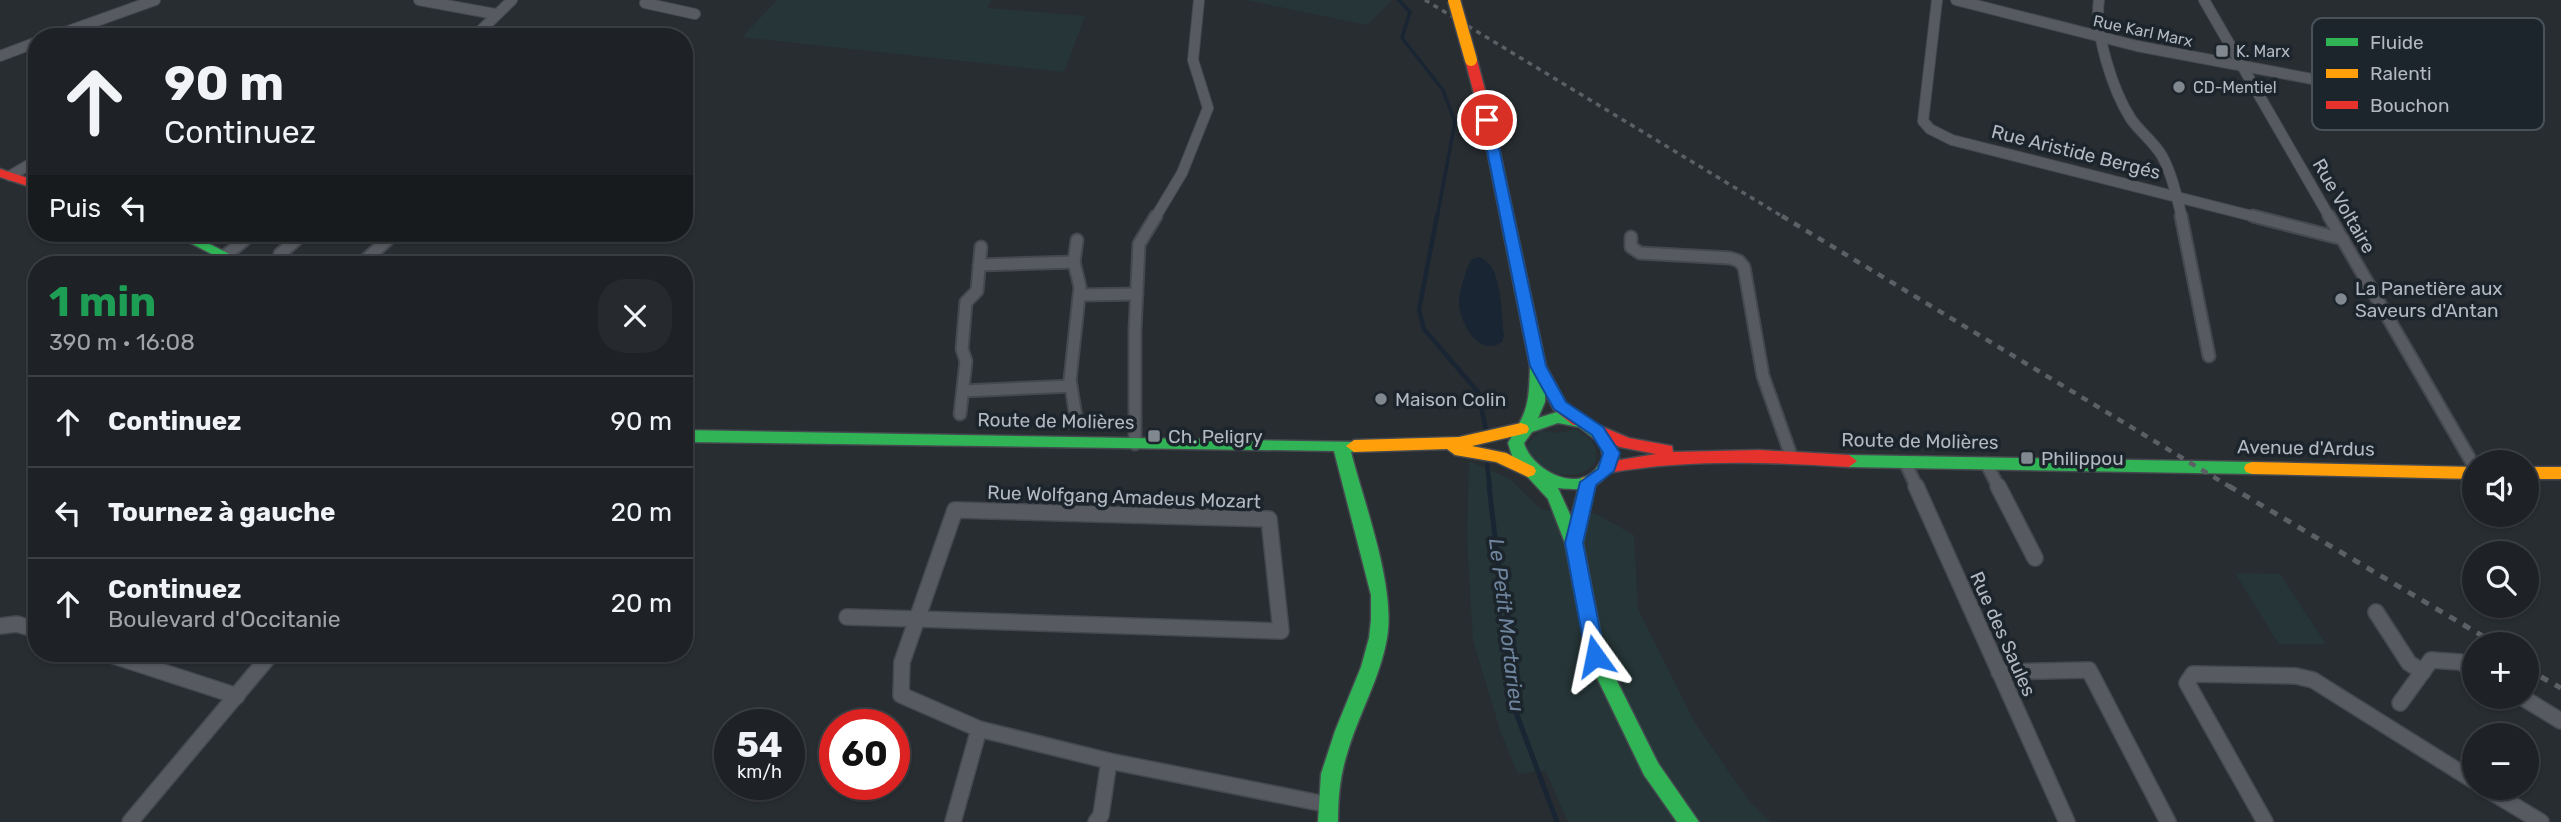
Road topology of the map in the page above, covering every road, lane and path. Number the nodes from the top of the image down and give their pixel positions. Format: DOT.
graph roads {
  1 [pos="155,0"];
  2 [pos="419,0"];
  3 [pos="512,0"];
  4 [pos="650,0"];
  5 [pos="1199,0"];
  6 [pos="1454,0"];
  7 [pos="1937,0"];
  8 [pos="1956,0"];
  9 [pos="2099,0"];
  10 [pos="2204,0"];
  11 [pos="495,14"];
  12 [pos="695,14"];
  13 [pos="77,28"];
  14 [pos="482,28"];
  15 [pos="2100,37"];
  16 [pos="28,45"];
  17 [pos="0,56"];
  18 [pos="2243,66"];
  19 [pos="2312,79"];
  20 [pos="28,164"];
  21 [pos="5,175"];
  22 [pos="28,182"];
  23 [pos="2175,195"];
  24 [pos="1631,237"];
  25 [pos="2343,239"];
  26 [pos="1077,240"];
  27 [pos="198,242"];
  28 [pos="242,242"];
  29 [pos="294,242"];
  30 [pos="384,242"];
  31 [pos="981,247"];
  32 [pos="226,255"];
  33 [pos="283,256"];
  34 [pos="370,256"];
  35 [pos="1074,262"];
  36 [pos="979,265"];
  37 [pos="1137,293"];
  38 [pos="1080,295"];
  39 [pos="2209,356"];
  40 [pos="1538,366"];
  41 [pos="1071,386"];
  42 [pos="962,391"];
  43 [pos="960,414"];
  44 [pos="1076,417"];
  45 [pos="1579,421"];
  46 [pos="1524,427"];
  47 [pos="1598,431"];
  48 [pos="693,436"];
  49 [pos="1135,443"];
  50 [pos="1341,446"];
  51 [pos="1427,446"];
  52 [pos="2465,450"];
  53 [pos="1704,455"];
  54 [pos="1792,458"];
  55 [pos="1905,462"];
  56 [pos="1986,463"];
  57 [pos="1608,467"];
  58 [pos="2136,467"];
  59 [pos="2462,473"];
  60 [pos="2539,473"];
  61 [pos="2561,473"];
  62 [pos="1532,474"];
  63 [pos="1588,482"];
  64 [pos="1574,543"];
  65 [pos="2035,558"];
  66 [pos="2376,612"];
  67 [pos="847,617"];
  68 [pos="917,619"];
  69 [pos="0,626"];
  70 [pos="28,627"];
  71 [pos="133,662"];
  72 [pos="265,662"];
  73 [pos="2462,663"];
  74 [pos="1999,672"];
  75 [pos="2423,672"];
  76 [pos="237,696"];
  77 [pos="2400,703"];
  78 [pos="2539,708"];
  79 [pos="2561,721"];
  80 [pos="979,729"];
  81 [pos="1109,761"];
  82 [pos="2462,773"];
  83 [pos="2505,800"];
  84 [pos="1325,804"];
  85 [pos="130,822"];
  86 [pos="953,822"];
  87 [pos="1096,822"];
  88 [pos="1328,822"];
  89 [pos="1689,822"];
  90 [pos="2067,822"];
  91 [pos="2168,822"];
  92 [pos="2265,822"];
  93 [pos="2541,822"];
  1 -- 13 [label="street"];
  2 -- 11 [label="street"];
  3 -- 11 [label="street"];
  4 -- 12 [label="street"];
  5 -- 37 [label="street"];
  6 -- 40 [label="main road, bridge"];
  7 -- 23 [label="street, Rue Aristide Bergés"];
  8 -- 15 [label="street, Rue Karl Marx"];
  9 -- 15 [label="street"];
  10 -- 18 [label="street, Rue Voltaire"];
  11 -- 14 [label="street"];
  15 -- 18 [label="street, Rue Karl Marx"];
  15 -- 23 [label="street"];
  16 -- 17 [label="street"];
  18 -- 19 [label="street, Rue Karl Marx"];
  18 -- 25 [label="street, Rue Voltaire"];
  20 -- 21 [label="street"];
  21 -- 22 [label="main road"];
  23 -- 25 [label="street, Rue Aristide Bergés"];
  23 -- 39 [label="street"];
  24 -- 54 [label="street"];
  25 -- 52 [label="street, Rue Voltaire"];
  26 -- 35 [label="street"];
  27 -- 32 [label="main road"];
  28 -- 32 [label="street"];
  29 -- 33 [label="street"];
  30 -- 34 [label="street"];
  31 -- 36 [label="street"];
  35 -- 36 [label="street"];
  35 -- 38 [label="street"];
  36 -- 42 [label="street"];
  37 -- 38 [label="street"];
  37 -- 49 [label="street"];
  38 -- 41 [label="street"];
  40 -- 45 [label="main road"];
  40 -- 46 [label="main road"];
  41 -- 42 [label="street"];
  41 -- 44 [label="street"];
  42 -- 43 [label="street"];
  45 -- 46 [label="main road"];
  45 -- 47 [label="main road"];
  46 -- 51 [label="main road, Route de Molières"];
  46 -- 62 [label="main road"];
  47 -- 53 [label="main road, Route de Molières"];
  47 -- 57 [label="main road"];
  48 -- 49 [label="main road, Route de Molières"];
  49 -- 50 [label="main road, Route de Molières"];
  50 -- 51 [label="main road, Route de Molières"];
  50 -- 84 [label="main road"];
  51 -- 62 [label="main road, Route de Molières"];
  53 -- 54 [label="main road, Route de Molières"];
  53 -- 57 [label="main road, Route de Molières"];
  54 -- 55 [label="main road, Route de Molières"];
  55 -- 56 [label="main road, Route de Molières"];
  55 -- 74 [label="street, Rue des Saules"];
  56 -- 58 [label="main road, Route de Molières"];
  56 -- 65 [label="street"];
  57 -- 63 [label="main road"];
  58 -- 59 [label="main road, Avenue d'Ardus"];
  60 -- 61 [label="main road"];
  62 -- 63 [label="main road"];
  62 -- 64 [label="main road"];
  63 -- 64 [label="main road"];
  64 -- 89 [label="main road"];
  66 -- 75 [label="street"];
  67 -- 68 [label="street, Rue Wolfgang Amadeus Mozart"];
  68 -- 68 [label="street, Rue Wolfgang Amadeus Mozart"];
  68 -- 80 [label="street, Rue Wolfgang Amadeus Mozart"];
  69 -- 70 [label="street"];
  71 -- 76 [label="street"];
  72 -- 76 [label="street"];
  73 -- 75 [label="street"];
  74 -- 90 [label="street, Rue des Saules"];
  74 -- 91 [label="street"];
  75 -- 77 [label="street"];
  76 -- 85 [label="street"];
  78 -- 79 [label="street"];
  80 -- 81 [label="street, Rue Wolfgang Amadeus Mozart"];
  80 -- 86 [label="street"];
  81 -- 84 [label="street, Rue Wolfgang Amadeus Mozart"];
  81 -- 87 [label="street"];
  82 -- 92 [label="street"];
  83 -- 93 [label="street"];
  84 -- 88 [label="main road"];
}
